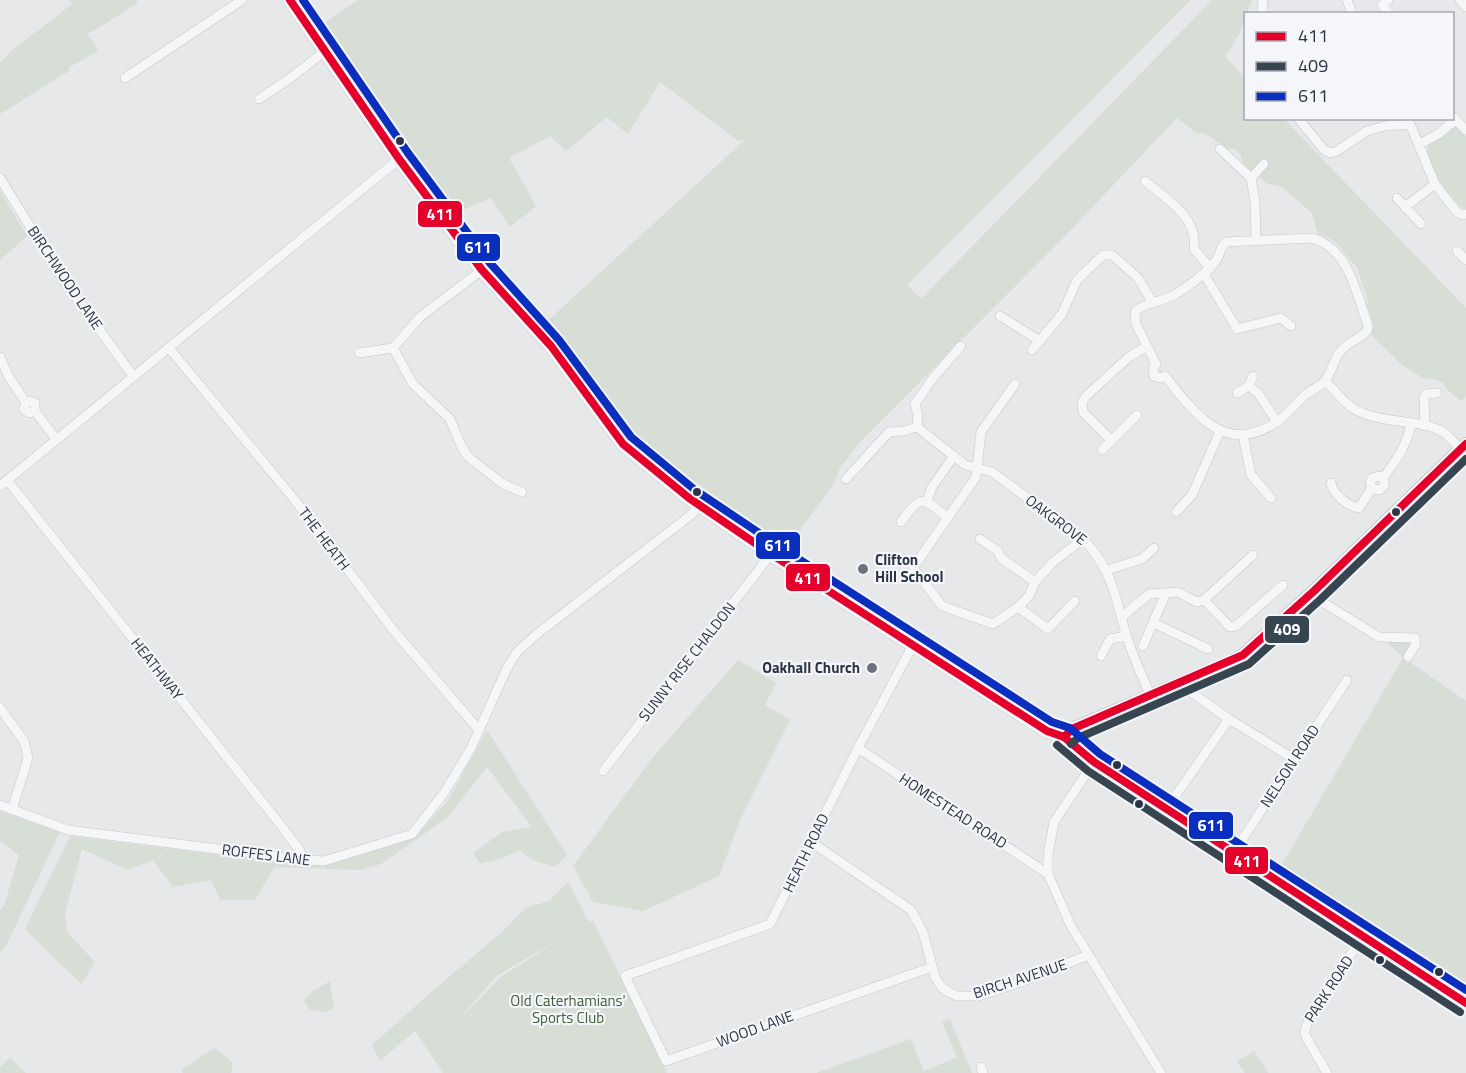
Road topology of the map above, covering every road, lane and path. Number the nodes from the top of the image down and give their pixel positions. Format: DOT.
graph roads {
  1 [pos="242,0"];
  2 [pos="290,0"];
  3 [pos="325,51"];
  4 [pos="126,78"];
  5 [pos="259,99"];
  6 [pos="1454,118"];
  7 [pos="1300,120"];
  8 [pos="1452,120"];
  9 [pos="1384,122"];
  10 [pos="1466,130"];
  11 [pos="1420,144"];
  12 [pos="1220,149"];
  13 [pos="399,159"];
  14 [pos="1264,164"];
  15 [pos="0,178"];
  16 [pos="1251,178"];
  17 [pos="1145,181"];
  18 [pos="1435,183"];
  19 [pos="1397,198"];
  20 [pos="1405,207"];
  21 [pos="1198,211"];
  22 [pos="1466,214"];
  23 [pos="1188,217"];
  24 [pos="1421,224"];
  25 [pos="1256,239"];
  26 [pos="1457,251"];
  27 [pos="1466,260"];
  28 [pos="482,270"];
  29 [pos="1207,271"];
  30 [pos="1154,303"];
  31 [pos="1000,316"];
  32 [pos="1292,326"];
  33 [pos="1040,341"];
  34 [pos="961,346"];
  35 [pos="1146,347"];
  36 [pos="169,348"];
  37 [pos="393,348"];
  38 [pos="1032,350"];
  39 [pos="359,352"];
  40 [pos="0,357"];
  41 [pos="133,376"];
  42 [pos="1252,376"];
  43 [pos="1325,381"];
  44 [pos="1014,384"];
  45 [pos="1249,386"];
  46 [pos="1237,393"];
  47 [pos="1437,393"];
  48 [pos="1137,414"];
  49 [pos="1276,422"];
  50 [pos="1411,424"];
  51 [pos="1425,426"];
  52 [pos="917,427"];
  53 [pos="1220,431"];
  54 [pos="1243,435"];
  55 [pos="56,439"];
  56 [pos="1112,441"];
  57 [pos="1464,449"];
  58 [pos="1102,450"];
  59 [pos="954,456"];
  60 [pos="977,469"];
  61 [pos="846,478"];
  62 [pos="3,483"];
  63 [pos="1331,483"];
  64 [pos="522,492"];
  65 [pos="1271,498"];
  66 [pos="927,501"];
  67 [pos="699,505"];
  68 [pos="1176,513"];
  69 [pos="947,517"];
  70 [pos="901,522"];
  71 [pos="980,539"];
  72 [pos="1083,539"];
  73 [pos="1154,548"];
  74 [pos="771,554"];
  75 [pos="1253,555"];
  76 [pos="1107,570"];
  77 [pos="1035,582"];
  78 [pos="1283,585"];
  79 [pos="1314,591"];
  80 [pos="1166,593"];
  81 [pos="1204,600"];
  82 [pos="1075,601"];
  83 [pos="1018,607"];
  84 [pos="1122,617"];
  85 [pos="1154,623"];
  86 [pos="1126,636"];
  87 [pos="914,645"];
  88 [pos="1143,646"];
  89 [pos="1208,649"];
  90 [pos="1101,656"];
  91 [pos="1408,657"];
  92 [pos="1347,680"];
  93 [pos="1178,683"];
  94 [pos="1150,694"];
  95 [pos="0,708"];
  96 [pos="1229,718"];
  97 [pos="479,730"];
  98 [pos="1064,737"];
  99 [pos="858,748"];
  100 [pos="1294,759"];
  101 [pos="1094,762"];
  102 [pos="603,771"];
  103 [pos="0,806"];
  104 [pos="1167,808"];
  105 [pos="12,810"];
  106 [pos="812,842"];
  107 [pos="1234,852"];
  108 [pos="304,860"];
  109 [pos="1048,874"];
  110 [pos="1363,938"];
  111 [pos="1088,955"];
  112 [pos="932,967"];
  113 [pos="625,976"];
  114 [pos="1466,1003"];
  115 [pos="1161,1073"];
  116 [pos="1327,1073"];
  1 -- 4 [label="street"];
  2 -- 3 [label="main road"];
  3 -- 5 [label="street"];
  3 -- 13 [label="main road"];
  6 -- 10 [label="street"];
  7 -- 9 [label="street"];
  8 -- 11 [label="street"];
  9 -- 11 [label="street"];
  11 -- 18 [label="street"];
  12 -- 16 [label="street"];
  13 -- 28 [label="main road"];
  13 -- 36 [label="street"];
  14 -- 16 [label="street"];
  15 -- 41 [label="street, BIRCHWOOD LANE"];
  16 -- 25 [label="street"];
  17 -- 23 [label="street"];
  18 -- 20 [label="street"];
  18 -- 22 [label="street"];
  19 -- 20 [label="street"];
  20 -- 24 [label="street"];
  21 -- 23 [label="street"];
  23 -- 29 [label="street"];
  25 -- 29 [label="street"];
  25 -- 43 [label="street"];
  26 -- 27 [label="street"];
  28 -- 37 [label="street"];
  28 -- 67 [label="main road"];
  29 -- 30 [label="street"];
  29 -- 32 [label="street"];
  30 -- 33 [label="street"];
  30 -- 35 [label="street"];
  31 -- 33 [label="street"];
  33 -- 38 [label="street"];
  34 -- 52 [label="street"];
  35 -- 53 [label="street"];
  35 -- 56 [label="street"];
  36 -- 41 [label="street"];
  36 -- 97 [label="street, THE HEATH"];
  37 -- 39 [label="street"];
  37 -- 64 [label="street"];
  40 -- 55 [label="street"];
  41 -- 55 [label="street"];
  42 -- 45 [label="street"];
  43 -- 49 [label="street"];
  43 -- 50 [label="street"];
  44 -- 60 [label="street"];
  45 -- 46 [label="street"];
  45 -- 49 [label="street"];
  47 -- 51 [label="street"];
  48 -- 56 [label="street"];
  49 -- 54 [label="street"];
  50 -- 51 [label="street"];
  50 -- 63 [label="street"];
  51 -- 57 [label="street"];
  52 -- 59 [label="street, OAKGROVE"];
  52 -- 61 [label="street"];
  53 -- 54 [label="street"];
  53 -- 68 [label="street"];
  54 -- 65 [label="street"];
  55 -- 62 [label="street"];
  56 -- 58 [label="street"];
  57 -- 79 [label="street"];
  59 -- 60 [label="street, OAKGROVE"];
  59 -- 66 [label="street"];
  60 -- 69 [label="street"];
  60 -- 72 [label="street, OAKGROVE"];
  62 -- 108 [label="street, HEATHWAY"];
  66 -- 69 [label="street"];
  66 -- 70 [label="street"];
  67 -- 74 [label="main road"];
  67 -- 97 [label="street, ROFFES LANE"];
  69 -- 83 [label="street"];
  71 -- 77 [label="street"];
  72 -- 76 [label="street, OAKGROVE"];
  72 -- 77 [label="street"];
  73 -- 76 [label="street"];
  74 -- 87 [label="main road"];
  74 -- 102 [label="street, SUNNY RISE CHALDON"];
  75 -- 81 [label="street"];
  76 -- 84 [label="street, OAKGROVE"];
  77 -- 83 [label="street"];
  78 -- 81 [label="street"];
  79 -- 91 [label="street"];
  79 -- 93 [label="street"];
  80 -- 81 [label="street"];
  80 -- 84 [label="street"];
  80 -- 85 [label="street"];
  82 -- 83 [label="street"];
  84 -- 86 [label="street, OAKGROVE"];
  85 -- 88 [label="street"];
  85 -- 89 [label="street"];
  86 -- 90 [label="street"];
  86 -- 94 [label="street, OAKGROVE"];
  87 -- 98 [label="main road"];
  87 -- 99 [label="street, HEATH ROAD"];
  92 -- 100 [label="street, NELSON ROAD"];
  93 -- 94 [label="street"];
  93 -- 96 [label="street"];
  94 -- 98 [label="street"];
  95 -- 105 [label="street"];
  96 -- 100 [label="street"];
  96 -- 104 [label="street"];
  97 -- 108 [label="street, ROFFES LANE"];
  98 -- 101 [label="main road"];
  99 -- 106 [label="street, HEATH ROAD"];
  99 -- 109 [label="street, HOMESTEAD ROAD"];
  100 -- 107 [label="street, NELSON ROAD"];
  101 -- 104 [label="main road"];
  101 -- 109 [label="street"];
  103 -- 105 [label="street, ROFFES LANE"];
  104 -- 107 [label="main road"];
  105 -- 108 [label="street, ROFFES LANE"];
  106 -- 112 [label="street, BIRCH AVENUE"];
  106 -- 113 [label="street, HEATH ROAD"];
  107 -- 110 [label="main road"];
  109 -- 111 [label="street"];
  110 -- 114 [label="main road"];
  110 -- 116 [label="street, PARK ROAD"];
  111 -- 112 [label="street, BIRCH AVENUE"];
  111 -- 115 [label="street"];
  112 -- 113 [label="street, WOOD LANE"];
}
